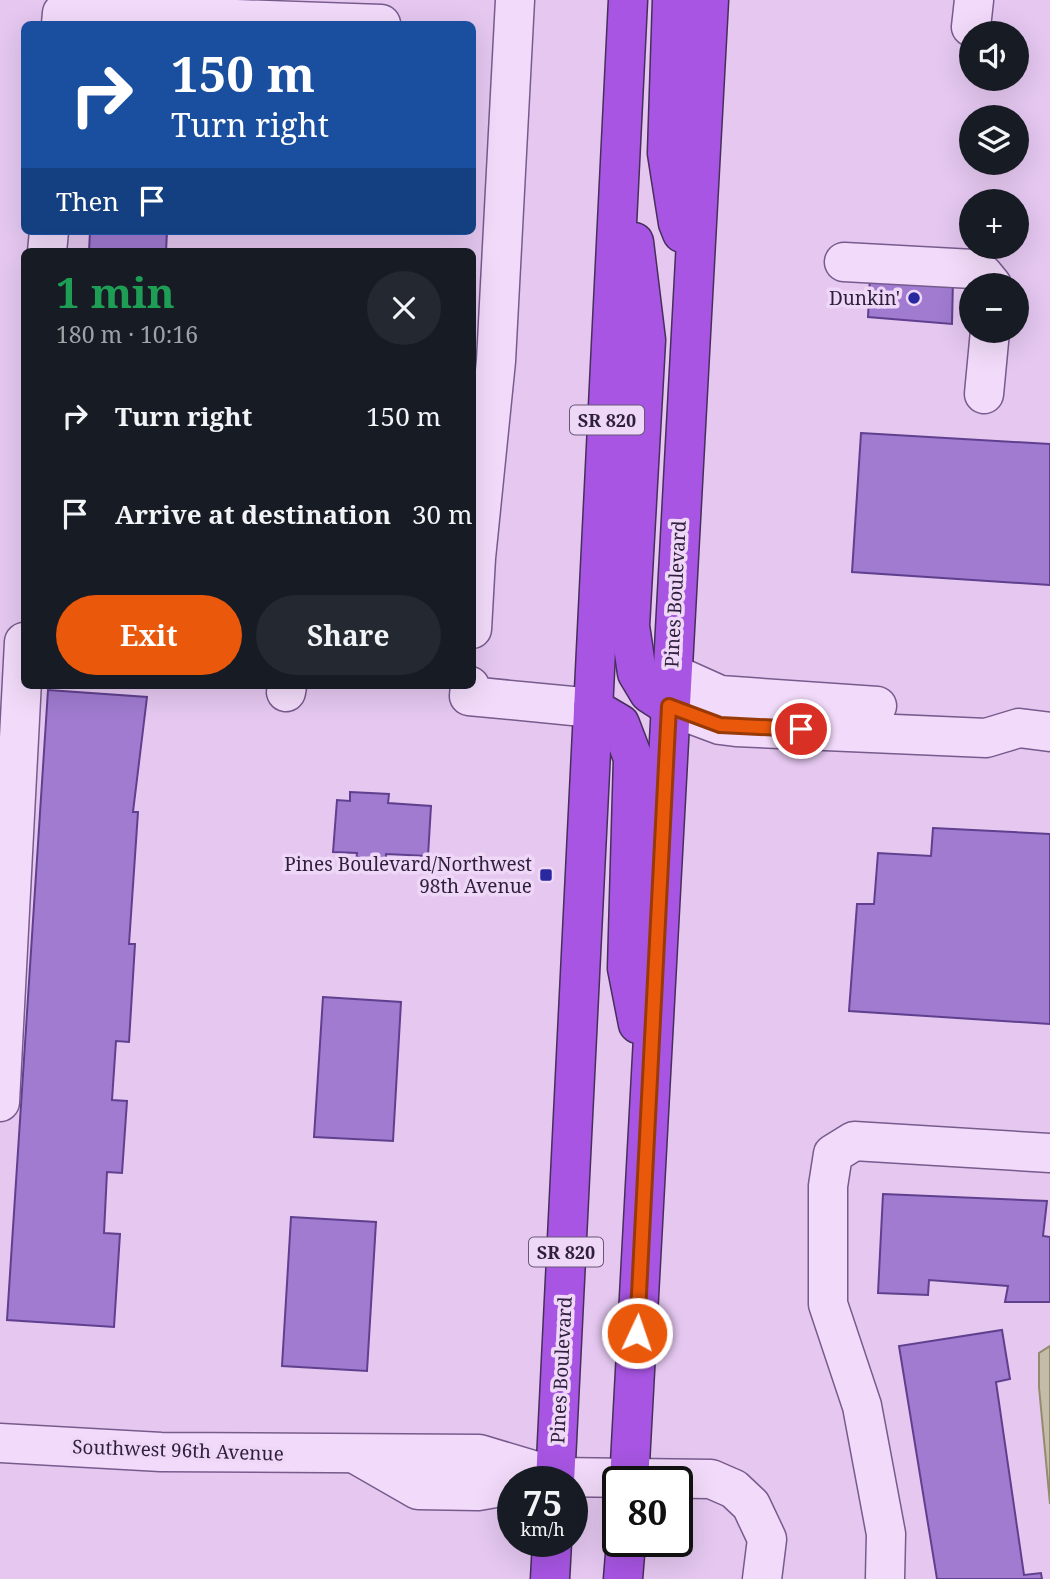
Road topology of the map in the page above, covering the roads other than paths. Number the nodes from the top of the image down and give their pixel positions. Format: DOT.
graph roads {
  1 [pos="515,0"];
  2 [pos="628,0"];
  3 [pos="671,0"];
  4 [pos="709,0"];
  5 [pos="61,21"];
  6 [pos="294,21"];
  7 [pos="621,132"];
  8 [pos="844,261"];
  9 [pos="694,264"];
  10 [pos="981,273"];
  11 [pos="989,343"];
  12 [pos="984,394"];
  13 [pos="476,558"];
  14 [pos="22,689"];
  15 [pos="470,689"];
  16 [pos="670,690"];
  17 [pos="593,708"];
  18 [pos="1034,730"];
  19 [pos="649,1085"];
  20 [pos="0,1102"];
  21 [pos="1050,1153"];
  22 [pos="0,1443"];
  23 [pos="356,1454"];
  24 [pos="509,1466"];
  25 [pos="546,1466"];
  26 [pos="630,1466"];
  27 [pos="693,1479"];
  28 [pos="497,1488"];
  29 [pos="551,1557"];
  30 [pos="625,1557"];
  31 [pos="550,1579"];
  32 [pos="624,1579"];
  33 [pos="762,1579"];
  34 [pos="885,1579"];
  1 -- 13 [label="street"];
  2 -- 7 [label="highway, Pines Boulevard / SR 820"];
  3 -- 9 [label="highway"];
  4 -- 9 [label="highway, Pines Boulevard"];
  5 -- 6 [label="street"];
  7 -- 16 [label="highway"];
  7 -- 17 [label="highway, Pines Boulevard / SR 820"];
  8 -- 10 [label="street"];
  9 -- 16 [label="highway, Pines Boulevard"];
  11 -- 12 [label="street"];
  14 -- 20 [label="street"];
  15 -- 17 [label="street"];
  16 -- 18 [label="street"];
  16 -- 19 [label="highway, Pines Boulevard"];
  17 -- 19 [label="highway"];
  17 -- 25 [label="highway, Pines Boulevard / SR 820"];
  19 -- 26 [label="highway, Pines Boulevard"];
  21 -- 34 [label="street"];
  22 -- 23 [label="street, Southwest 96th Avenue"];
  23 -- 24 [label="street, Southwest 96th Avenue"];
  23 -- 28 [label="street, Southwest 96th Avenue"];
  27 -- 33 [label="street, Southwest 96th Avenue"];
  29 -- 31 [label="highway"];
  30 -- 32 [label="highway"];
}
